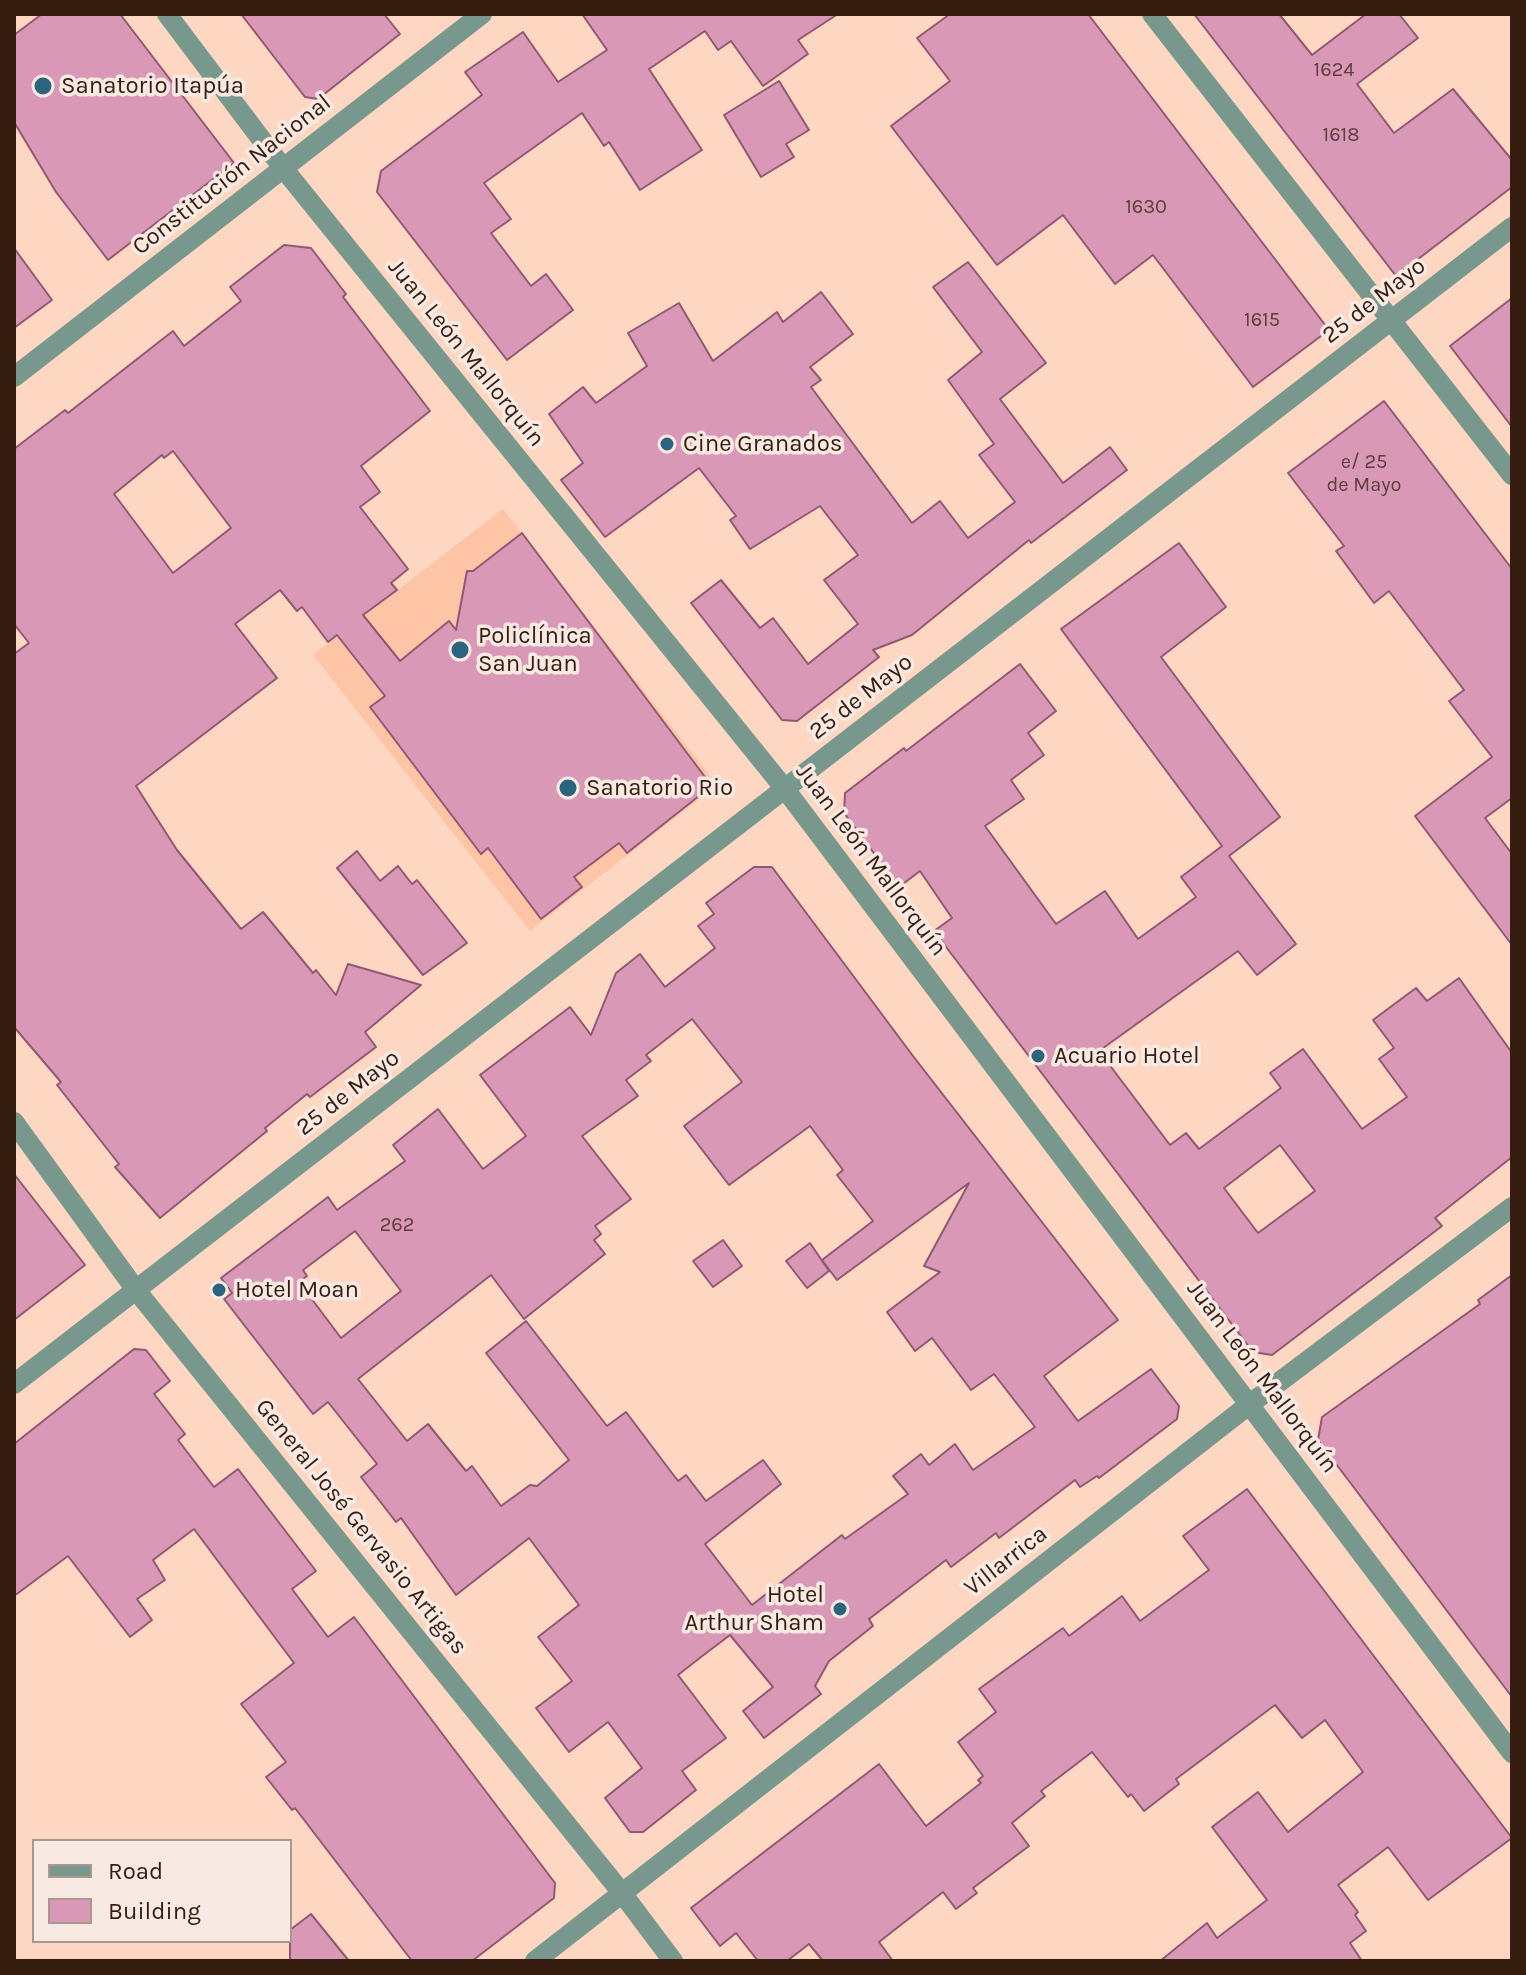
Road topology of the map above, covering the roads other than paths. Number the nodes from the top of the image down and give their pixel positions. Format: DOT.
graph roads {
  1 [pos="167,14"];
  2 [pos="482,14"];
  3 [pos="1152,14"];
  4 [pos="283,168"];
  5 [pos="1512,227"];
  6 [pos="1393,319"];
  7 [pos="14,377"];
  8 [pos="1512,475"];
  9 [pos="785,789"];
  10 [pos="14,1122"];
  11 [pos="1512,1207"];
  12 [pos="136,1290"];
  13 [pos="14,1384"];
  14 [pos="1250,1404"];
  15 [pos="1512,1753"];
  16 [pos="622,1893"];
  17 [pos="535,1961"];
  18 [pos="673,1961"];
  1 -- 4 [label="street, Juan León Mallorquín"];
  2 -- 4 [label="street, Constitución Nacional"];
  3 -- 6 [label="street"];
  4 -- 7 [label="street, Constitución Nacional"];
  4 -- 9 [label="street, Juan León Mallorquín"];
  5 -- 6 [label="street, 25 de Mayo"];
  6 -- 8 [label="street"];
  6 -- 9 [label="street, 25 de Mayo"];
  9 -- 12 [label="street, 25 de Mayo"];
  9 -- 14 [label="street, Juan León Mallorquín"];
  10 -- 12 [label="street, General José Gervasio Artigas"];
  11 -- 14 [label="street, Villarrica"];
  12 -- 13 [label="street, 25 de Mayo"];
  12 -- 16 [label="street, General José Gervasio Artigas"];
  14 -- 15 [label="street, Juan León Mallorquín"];
  14 -- 16 [label="street, Villarrica"];
  16 -- 17 [label="street, Villarrica"];
  16 -- 18 [label="street, General José Gervasio Artigas"];
}
